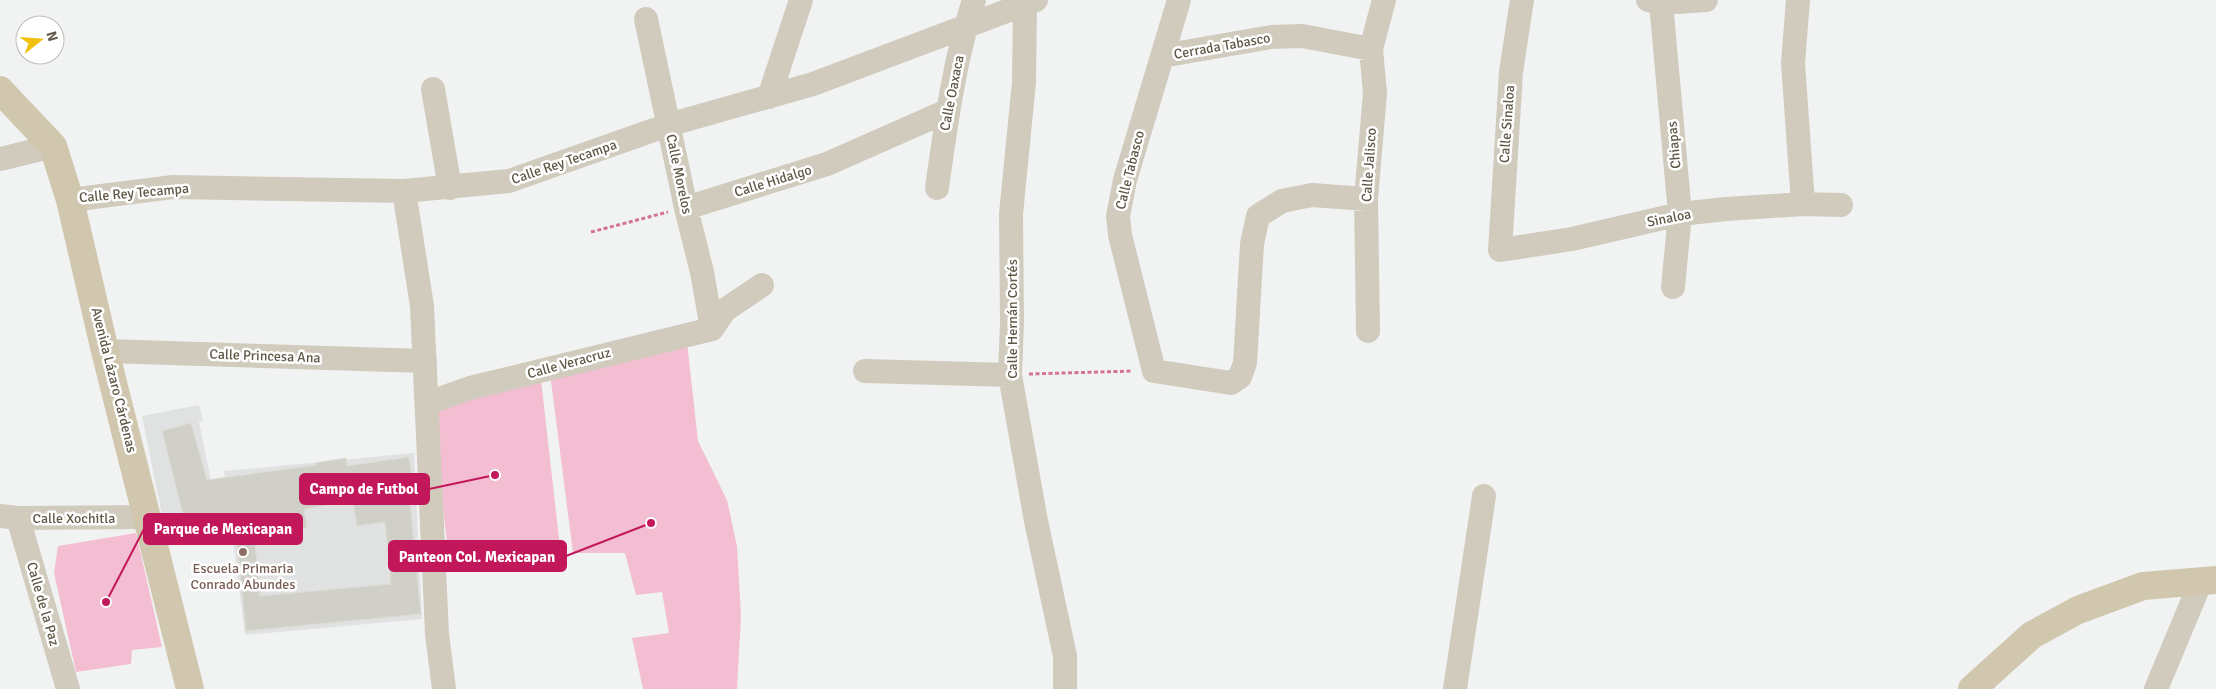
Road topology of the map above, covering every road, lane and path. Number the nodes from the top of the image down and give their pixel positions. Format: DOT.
graph roads {
  1 [pos="801,0"];
  2 [pos="974,0"];
  3 [pos="1179,0"];
  4 [pos="1384,0"];
  5 [pos="1522,0"];
  6 [pos="1706,0"];
  7 [pos="1798,0"];
  8 [pos="1031,2"];
  9 [pos="1655,2"];
  10 [pos="646,18"];
  11 [pos="965,27"];
  12 [pos="1371,49"];
  13 [pos="1162,56"];
  14 [pos="433,89"];
  15 [pos="0,90"];
  16 [pos="769,97"];
  17 [pos="947,111"];
  18 [pos="668,125"];
  19 [pos="53,146"];
  20 [pos="0,160"];
  21 [pos="450,188"];
  22 [pos="937,188"];
  23 [pos="404,191"];
  24 [pos="1366,199"];
  25 [pos="70,200"];
  26 [pos="1803,204"];
  27 [pos="1841,206"];
  28 [pos="686,208"];
  29 [pos="1680,214"];
  30 [pos="591,232"];
  31 [pos="1500,250"];
  32 [pos="762,285"];
  33 [pos="1673,287"];
  34 [pos="712,328"];
  35 [pos="1368,331"];
  36 [pos="105,351"];
  37 [pos="425,361"];
  38 [pos="865,371"];
  39 [pos="1154,371"];
  40 [pos="1010,375"];
  41 [pos="428,403"];
  42 [pos="1484,496"];
  43 [pos="9,517"];
  44 [pos="148,517"];
  45 [pos="2208,581"];
  46 [pos="68,689"];
  47 [pos="190,689"];
  48 [pos="444,689"];
  49 [pos="1065,689"];
  50 [pos="1455,689"];
  51 [pos="1972,689"];
  52 [pos="2156,689"];
  1 -- 16 [label="street"];
  2 -- 11 [label="street, Calle Oaxaca"];
  3 -- 13 [label="street, Calle Tabasco"];
  4 -- 12 [label="street, Calle Jalisco"];
  5 -- 31 [label="street, Calle Sinaloa"];
  6 -- 9 [label="street"];
  7 -- 26 [label="street"];
  8 -- 11 [label="street, Calle Rey Tecampa"];
  8 -- 40 [label="street, Calle Hernán Cortés"];
  9 -- 29 [label="street, Chiapas"];
  10 -- 18 [label="street, Calle Morelos"];
  11 -- 16 [label="street, Calle Rey Tecampa"];
  11 -- 17 [label="street, Calle Oaxaca"];
  12 -- 13 [label="street, Cerrada Tabasco"];
  12 -- 24 [label="street, Calle Jalisco"];
  13 -- 39 [label="street, Calle Tabasco"];
  14 -- 21 [label="street"];
  15 -- 19 [label="main road, Avenida Lázaro Cárdenas"];
  16 -- 18 [label="street, Calle Rey Tecampa"];
  17 -- 22 [label="street, Calle Oaxaca"];
  17 -- 28 [label="street, Calle Hidalgo"];
  18 -- 21 [label="street, Calle Rey Tecampa"];
  18 -- 28 [label="street, Calle Morelos"];
  19 -- 20 [label="street"];
  19 -- 25 [label="main road, Avenida Lázaro Cárdenas"];
  21 -- 23 [label="street, Calle Rey Tecampa"];
  23 -- 25 [label="street, Calle Rey Tecampa"];
  23 -- 37 [label="street"];
  24 -- 35 [label="street, Calle Jalisco"];
  24 -- 39 [label="street"];
  25 -- 36 [label="main road, Avenida Lázaro Cárdenas"];
  26 -- 27 [label="street, Sinaloa"];
  26 -- 29 [label="street, Sinaloa"];
  28 -- 30 [label="path"];
  28 -- 34 [label="street, Calle Morelos"];
  29 -- 31 [label="street, Sinaloa"];
  29 -- 33 [label="street, Chiapas"];
  32 -- 34 [label="street"];
  34 -- 41 [label="street, Calle Veracruz"];
  36 -- 37 [label="street, Calle Princesa Ana"];
  36 -- 44 [label="main road, Avenida Lázaro Cárdenas"];
  37 -- 41 [label="street"];
  38 -- 40 [label="street"];
  39 -- 40 [label="path"];
  40 -- 49 [label="street, Calle Hernán Cortés"];
  41 -- 48 [label="street"];
  42 -- 50 [label="street"];
  43 -- 44 [label="street, Calle Xochitla"];
  43 -- 46 [label="street, Calle de la Paz"];
  44 -- 47 [label="main road, Avenida Lázaro Cárdenas"];
  45 -- 51 [label="main road"];
  45 -- 52 [label="street"];
}
